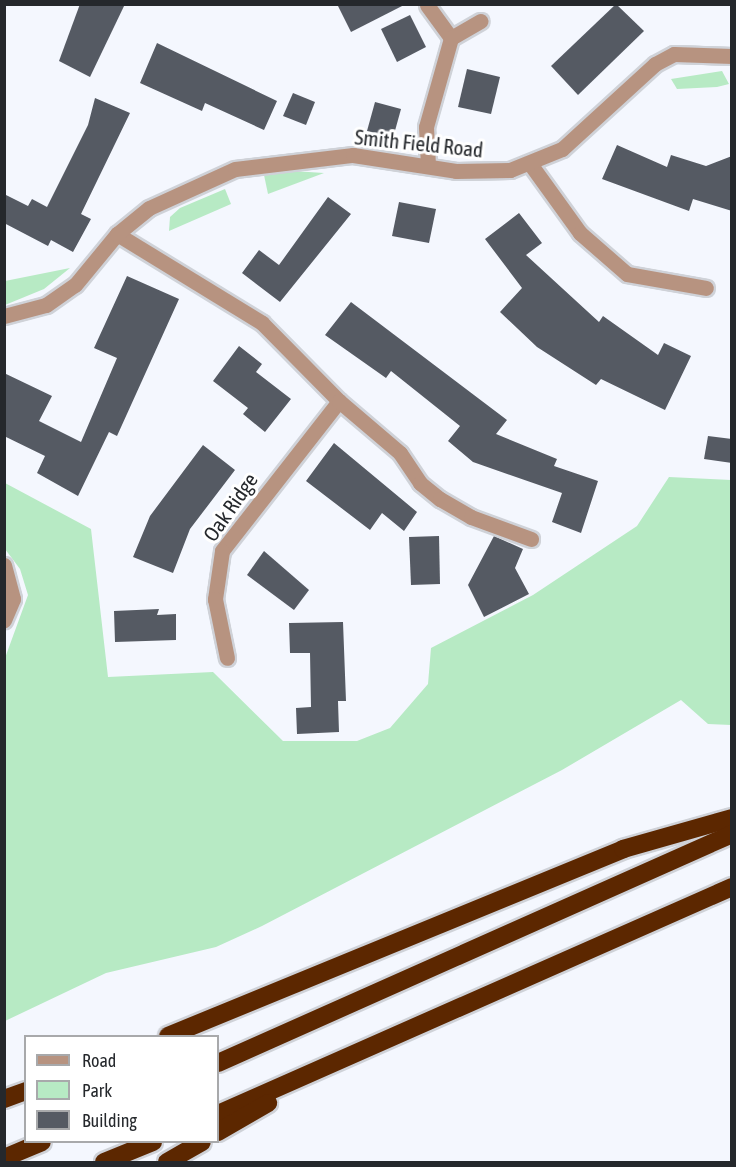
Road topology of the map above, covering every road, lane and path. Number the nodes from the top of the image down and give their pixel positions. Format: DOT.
graph roads {
  1 [pos="427,5"];
  2 [pos="480,21"];
  3 [pos="451,38"];
  4 [pos="731,50"];
  5 [pos="531,165"];
  6 [pos="428,166"];
  7 [pos="117,234"];
  8 [pos="706,288"];
  9 [pos="4,316"];
  10 [pos="339,401"];
  11 [pos="531,539"];
  12 [pos="4,565"];
  13 [pos="4,620"];
  14 [pos="227,658"];
  15 [pos="732,818"];
  16 [pos="732,834"];
  17 [pos="732,887"];
  18 [pos="170,1035"];
  19 [pos="219,1063"];
  20 [pos="331,1065"];
  21 [pos="24,1092"];
  22 [pos="4,1099"];
  23 [pos="219,1114"];
  24 [pos="219,1131"];
  25 [pos="40,1143"];
  26 [pos="151,1143"];
  27 [pos="200,1143"];
  28 [pos="4,1158"];
  29 [pos="104,1162"];
  30 [pos="167,1162"];
  1 -- 3 [label="street"];
  2 -- 3 [label="street"];
  3 -- 6 [label="street"];
  4 -- 5 [label="street, Smith Field Road"];
  5 -- 6 [label="street, Smith Field Road"];
  5 -- 8 [label="street"];
  6 -- 7 [label="street, Smith Field Road"];
  7 -- 9 [label="street, Smith Field Road"];
  7 -- 10 [label="street"];
  10 -- 11 [label="street"];
  10 -- 14 [label="street, Oak Ridge"];
  12 -- 13 [label="street"];
  15 -- 18 [label="highway"];
  16 -- 19 [label="highway"];
  17 -- 20 [label="highway"];
  20 -- 23 [label="highway"];
  20 -- 24 [label="highway"];
  21 -- 22 [label="highway"];
  25 -- 28 [label="highway"];
  26 -- 29 [label="highway"];
  27 -- 30 [label="highway"];
}
